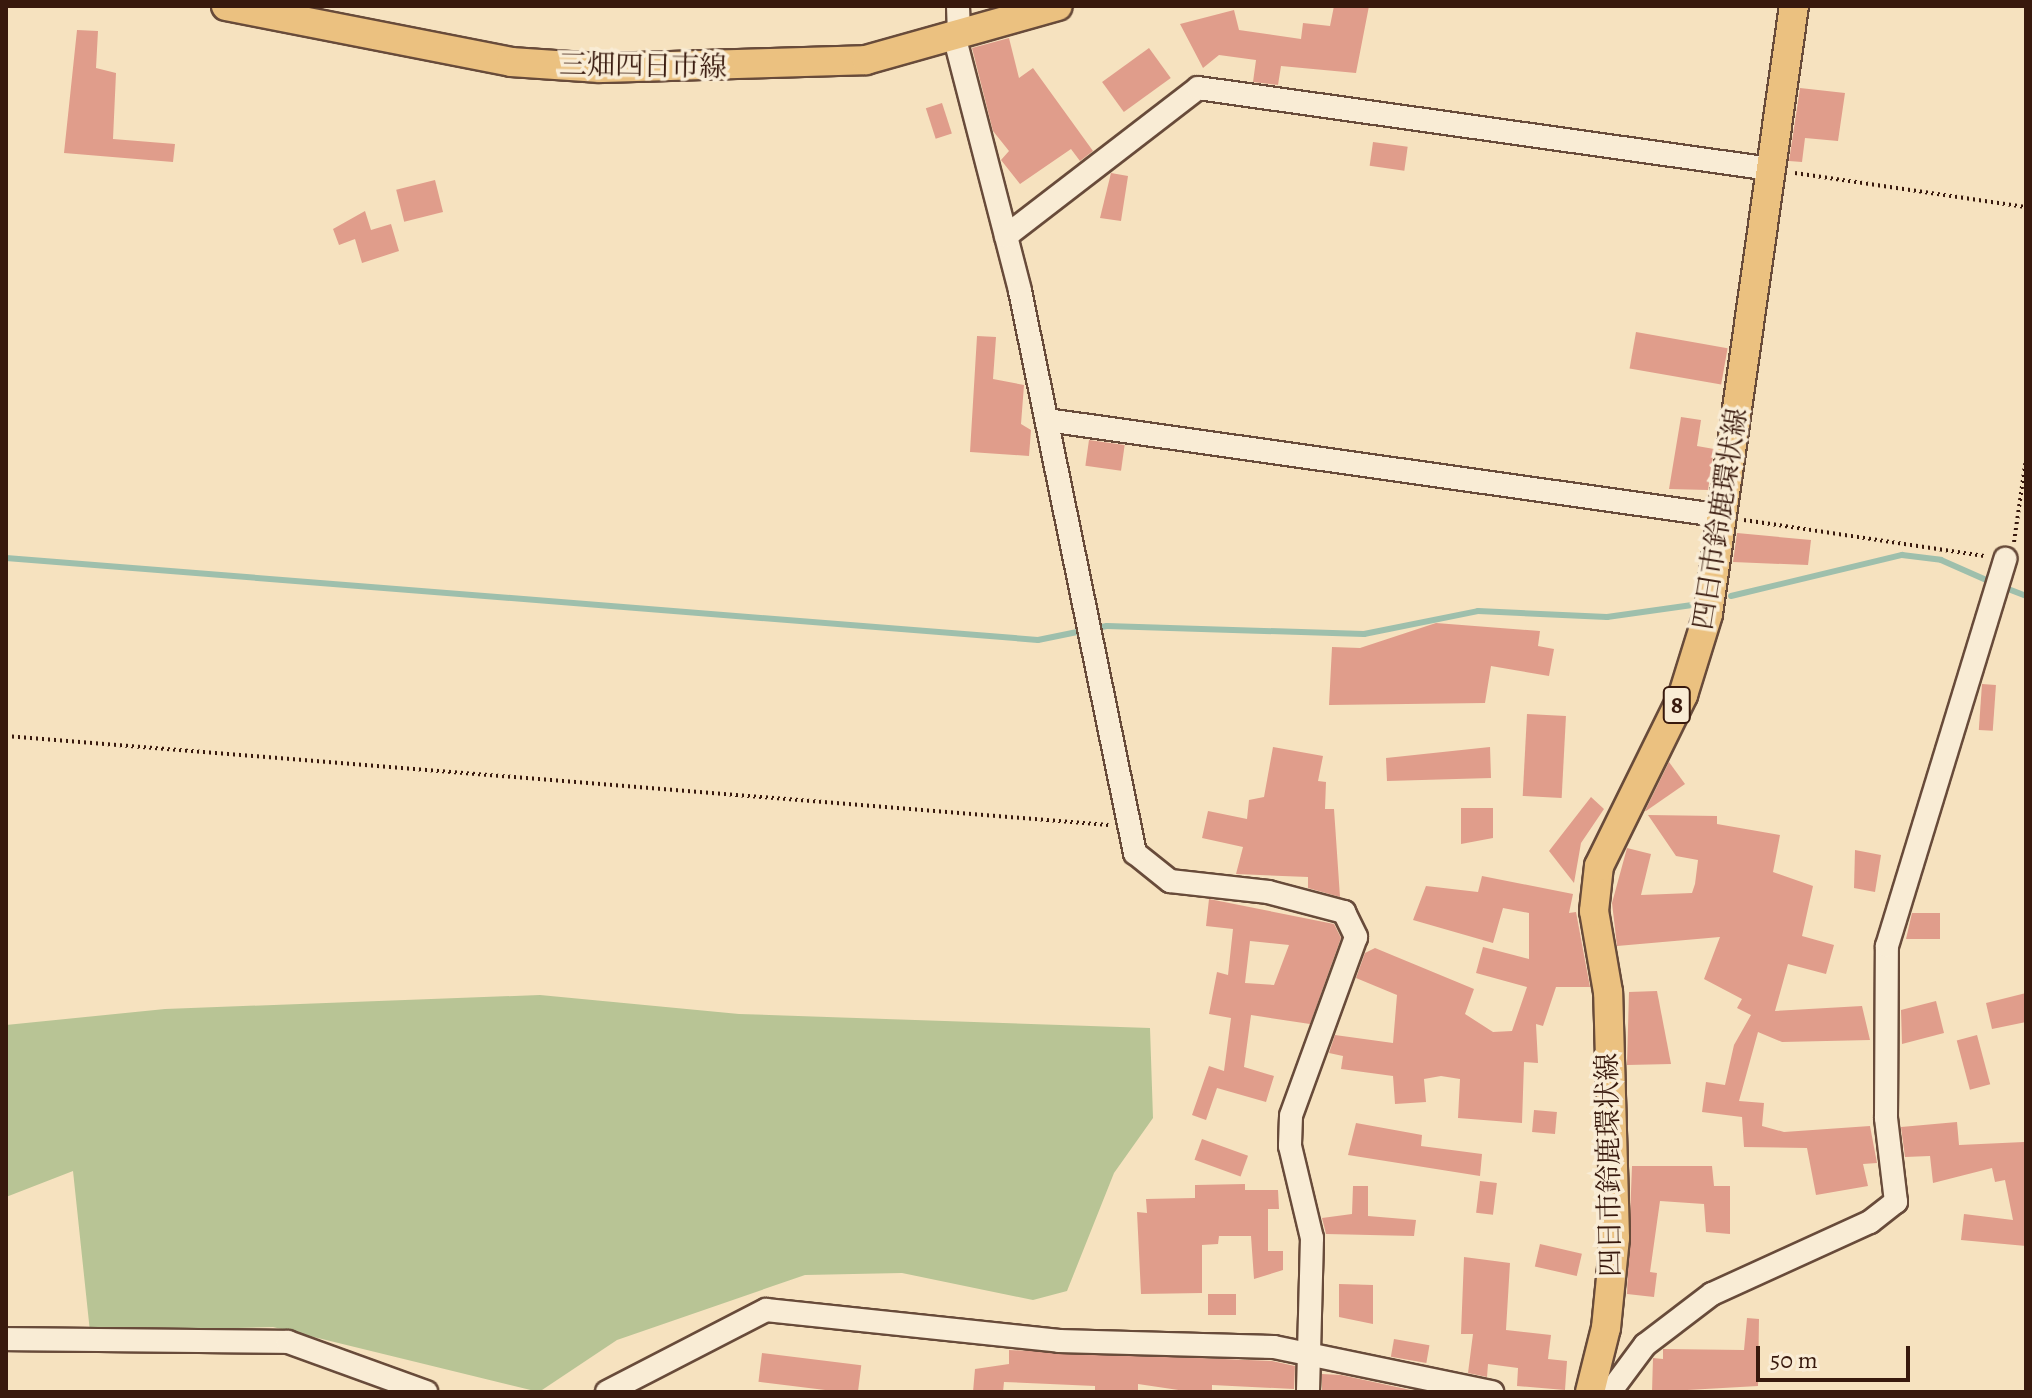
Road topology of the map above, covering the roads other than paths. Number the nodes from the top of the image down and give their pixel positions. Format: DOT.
graph roads {
  1 [pos="226,6"];
  2 [pos="958,6"];
  3 [pos="1058,6"];
  4 [pos="1794,6"];
  5 [pos="957,38"];
  6 [pos="1771,169"];
  7 [pos="1006,236"];
  8 [pos="1047,420"];
  9 [pos="1723,516"];
  10 [pos="2001,576"];
  11 [pos="6,1339"];
  12 [pos="1311,1354"];
  13 [pos="426,1392"];
  14 [pos="607,1392"];
  15 [pos="1308,1392"];
  16 [pos="1492,1392"];
  17 [pos="1590,1392"];
  18 [pos="1610,1392"];
  1 -- 5 [label="main road, 三畑四日市線"];
  2 -- 5 [label="street"];
  3 -- 5 [label="main road, 三畑四日市線"];
  4 -- 6 [label="main road, 四日市鈴鹿環状線 / 8"];
  5 -- 7 [label="street"];
  6 -- 7 [label="street"];
  6 -- 9 [label="main road, 四日市鈴鹿環状線 / 8"];
  7 -- 8 [label="street"];
  8 -- 9 [label="street"];
  8 -- 12 [label="street"];
  9 -- 17 [label="main road, 四日市鈴鹿環状線 / 8"];
  10 -- 18 [label="street"];
  11 -- 13 [label="street"];
  12 -- 14 [label="street"];
  12 -- 15 [label="street"];
  12 -- 16 [label="street"];
}
